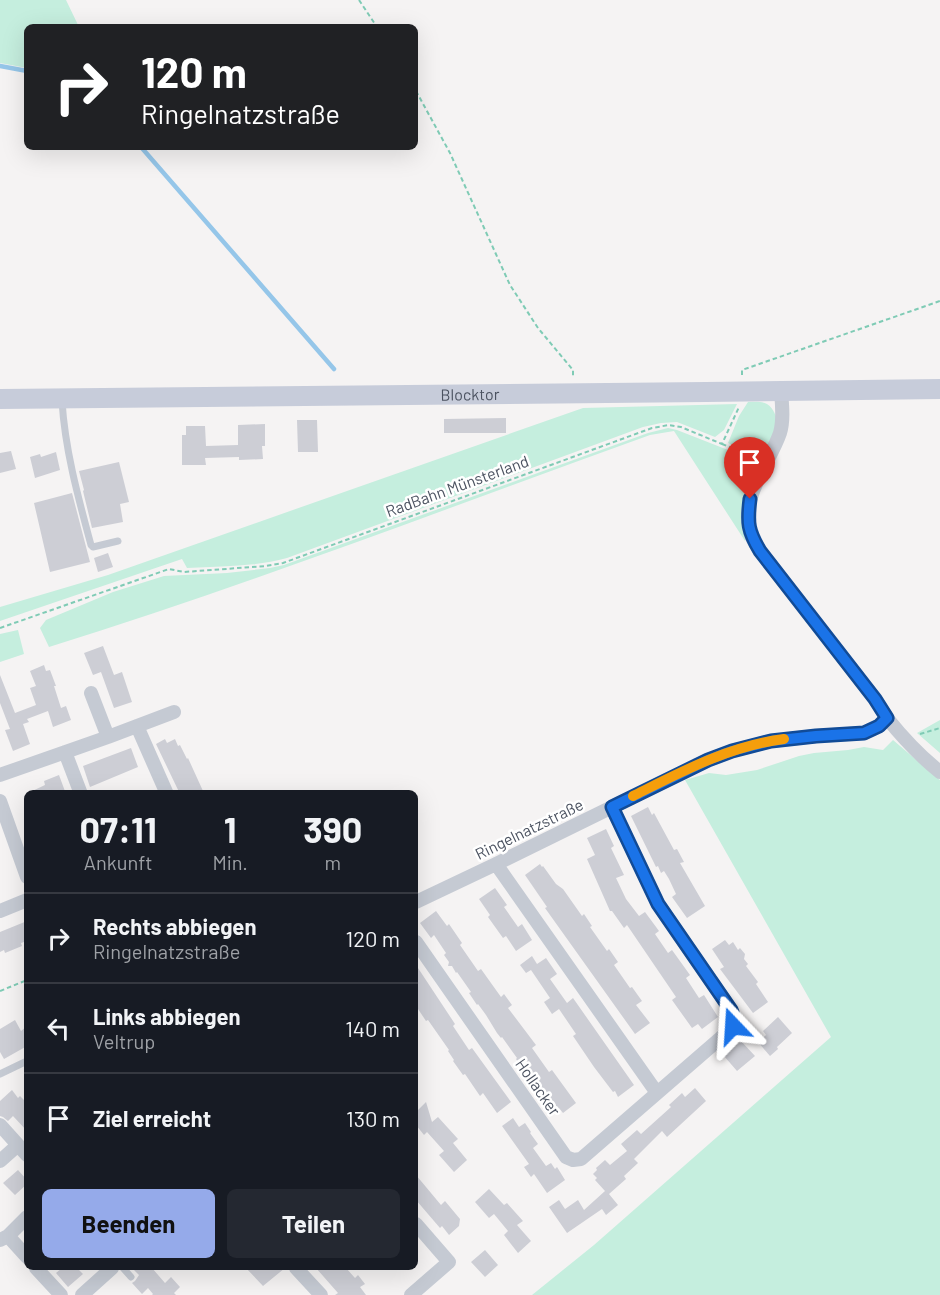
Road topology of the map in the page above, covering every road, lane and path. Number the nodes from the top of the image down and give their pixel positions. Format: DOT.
graph roads {
  1 [pos="359,0"];
  2 [pos="375,24"];
  3 [pos="418,95"];
  4 [pos="940,301"];
  5 [pos="742,376"];
  6 [pos="940,388"];
  7 [pos="781,391"];
  8 [pos="576,393"];
  9 [pos="62,398"];
  10 [pos="0,399"];
  11 [pos="742,402"];
  12 [pos="722,444"];
  13 [pos="767,461"];
  14 [pos="118,541"];
  15 [pos="0,628"];
  16 [pos="91,693"];
  17 [pos="174,712"];
  18 [pos="887,718"];
  19 [pos="137,726"];
  20 [pos="940,728"];
  21 [pos="108,737"];
  22 [pos="904,739"];
  23 [pos="65,752"];
  24 [pos="2,770"];
  25 [pos="940,772"];
  26 [pos="79,790"];
  27 [pos="165,790"];
  28 [pos="0,801"];
  29 [pos="612,807"];
  30 [pos="496,864"];
  31 [pos="24,869"];
  32 [pos="24,901"];
  33 [pos="418,901"];
  34 [pos="0,910"];
  35 [pos="418,945"];
  36 [pos="24,982"];
  37 [pos="0,991"];
  38 [pos="24,1062"];
  39 [pos="0,1074"];
  40 [pos="657,1093"];
  41 [pos="0,1125"];
  42 [pos="22,1150"];
  43 [pos="0,1161"];
  44 [pos="24,1220"];
  45 [pos="418,1226"];
  46 [pos="4,1238"];
  47 [pos="24,1255"];
  48 [pos="38,1270"];
  49 [pos="110,1270"];
  50 [pos="125,1270"];
  51 [pos="298,1270"];
  52 [pos="132,1277"];
  53 [pos="61,1295"];
  54 [pos="82,1295"];
  55 [pos="321,1295"];
  56 [pos="411,1295"];
  1 -- 2 [label="path"];
  3 -- 8 [label="path"];
  4 -- 5 [label="path"];
  6 -- 7 [label="main road, Blocktor"];
  7 -- 8 [label="main road, Blocktor"];
  7 -- 13 [label="street"];
  8 -- 9 [label="main road, Blocktor"];
  9 -- 10 [label="main road, Blocktor"];
  9 -- 14 [label="lane"];
  11 -- 12 [label="path"];
  12 -- 13 [label="path, RadBahn Münsterland"];
  12 -- 15 [label="path, RadBahn Münsterland"];
  13 -- 18 [label="street"];
  16 -- 21 [label="street"];
  17 -- 19 [label="street"];
  18 -- 22 [label="street"];
  18 -- 29 [label="street, Ringelnatzstraße"];
  19 -- 21 [label="street"];
  19 -- 27 [label="street"];
  20 -- 22 [label="path"];
  21 -- 23 [label="street"];
  22 -- 25 [label="street"];
  23 -- 24 [label="street"];
  23 -- 26 [label="street"];
  28 -- 31 [label="street"];
  29 -- 30 [label="street, Ringelnatzstraße"];
  29 -- 40 [label="street, Hollacker"];
  30 -- 33 [label="street, Ringelnatzstraße"];
  30 -- 40 [label="street"];
  32 -- 34 [label="street"];
  35 -- 40 [label="street, Hollacker"];
  36 -- 37 [label="path"];
  38 -- 39 [label="lane"];
  41 -- 42 [label="street"];
  42 -- 43 [label="street"];
  44 -- 46 [label="street"];
  45 -- 56 [label="street"];
  46 -- 47 [label="street"];
  48 -- 53 [label="street"];
  49 -- 54 [label="street"];
  50 -- 52 [label="lane"];
  51 -- 55 [label="street"];
}
